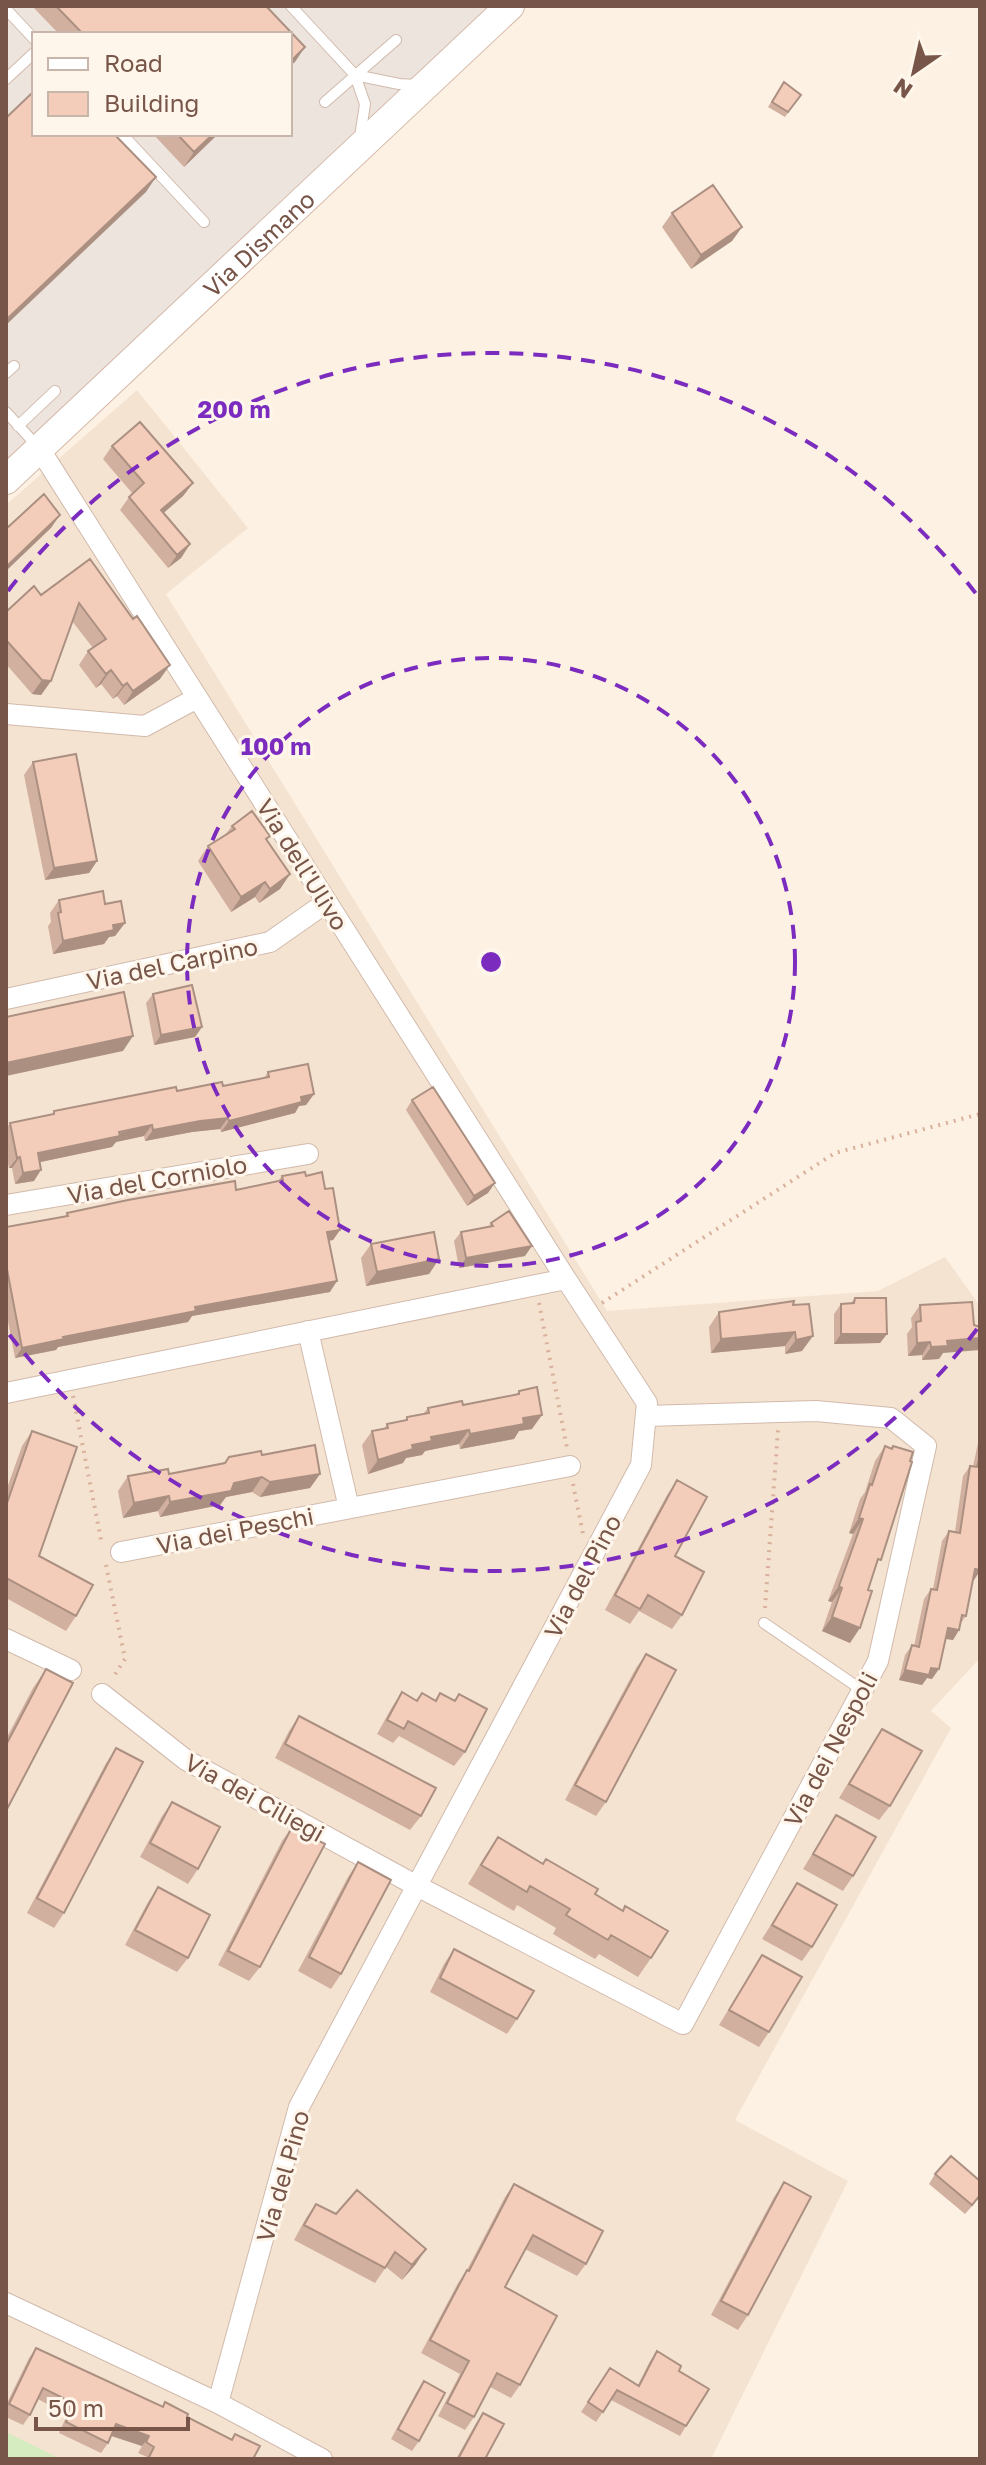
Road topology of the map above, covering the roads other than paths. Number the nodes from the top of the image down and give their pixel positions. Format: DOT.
graph roads {
  1 [pos="291,6"];
  2 [pos="510,6"];
  3 [pos="6,9"];
  4 [pos="32,37"];
  5 [pos="396,40"];
  6 [pos="32,55"];
  7 [pos="355,75"];
  8 [pos="6,79"];
  9 [pos="428,85"];
  10 [pos="325,102"];
  11 [pos="124,136"];
  12 [pos="359,147"];
  13 [pos="204,222"];
  14 [pos="55,391"];
  15 [pos="6,412"];
  16 [pos="18,426"];
  17 [pos="39,448"];
  18 [pos="6,480"];
  19 [pos="197,698"];
  20 [pos="6,714"];
  21 [pos="327,902"];
  22 [pos="6,999"];
  23 [pos="308,1154"];
  24 [pos="6,1205"];
  25 [pos="566,1279"];
  26 [pos="308,1331"];
  27 [pos="6,1393"];
  28 [pos="646,1416"];
  29 [pos="570,1466"];
  30 [pos="349,1508"];
  31 [pos="121,1552"];
  32 [pos="764,1623"];
  33 [pos="6,1639"];
  34 [pos="71,1670"];
  35 [pos="862,1690"];
  36 [pos="102,1694"];
  37 [pos="417,1886"];
  38 [pos="6,2303"];
  39 [pos="218,2403"];
  40 [pos="281,2450"];
  41 [pos="322,2459"];
  1 -- 7 [label="lane"];
  2 -- 9 [label="main road, Via Dismano"];
  3 -- 4 [label="lane"];
  5 -- 7 [label="lane"];
  6 -- 8 [label="lane"];
  7 -- 9 [label="lane"];
  7 -- 10 [label="lane"];
  7 -- 12 [label="lane"];
  9 -- 12 [label="main road, Via Dismano"];
  11 -- 13 [label="lane"];
  12 -- 17 [label="main road, Via Dismano"];
  14 -- 16 [label="lane"];
  15 -- 16 [label="lane"];
  16 -- 17 [label="lane"];
  17 -- 18 [label="main road, Via Dismano"];
  17 -- 19 [label="street, Via dell'Ulivo"];
  19 -- 20 [label="street"];
  19 -- 21 [label="street, Via dell'Ulivo"];
  21 -- 22 [label="street, Via del Carpino"];
  21 -- 25 [label="street, Via dell'Ulivo"];
  23 -- 24 [label="street, Via del Corniolo"];
  25 -- 26 [label="street"];
  25 -- 28 [label="street, Via del Pino"];
  26 -- 27 [label="street"];
  26 -- 30 [label="street, Via dei Peschi"];
  28 -- 35 [label="street, Via dei Nespoli"];
  28 -- 37 [label="street, Via del Pino"];
  29 -- 30 [label="street, Via dei Peschi"];
  30 -- 31 [label="street, Via dei Peschi"];
  32 -- 35 [label="lane"];
  33 -- 34 [label="street"];
  35 -- 37 [label="street, Via dei Nespoli"];
  36 -- 37 [label="street, Via dei Ciliegi"];
  37 -- 39 [label="street, Via del Pino"];
  38 -- 39 [label="street"];
  39 -- 40 [label="street"];
  40 -- 41 [label="street"];
}
